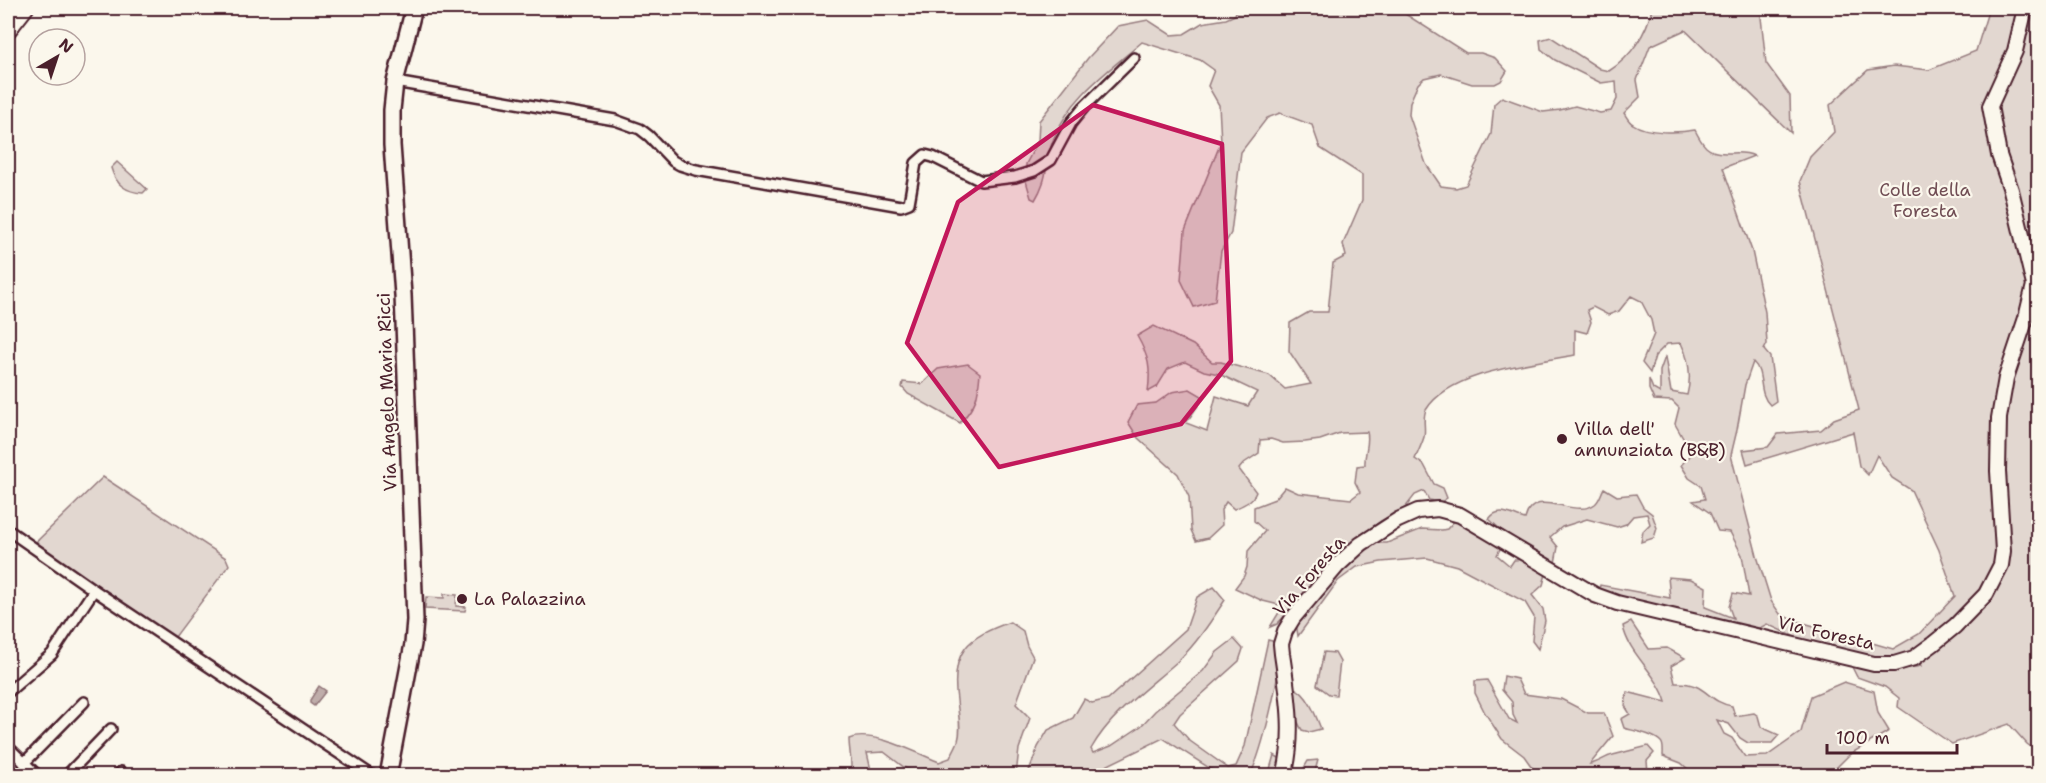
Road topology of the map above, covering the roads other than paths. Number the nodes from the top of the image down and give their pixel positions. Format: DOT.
graph roads {
  1 [pos="26,8"];
  2 [pos="414,8"];
  3 [pos="2025,8"];
  4 [pos="8,31"];
  5 [pos="1134,58"];
  6 [pos="395,82"];
  7 [pos="8,530"];
  8 [pos="94,590"];
  9 [pos="8,692"];
  10 [pos="84,702"];
  11 [pos="111,729"];
  12 [pos="8,747"];
  13 [pos="24,763"];
  14 [pos="38,776"];
  15 [pos="66,776"];
  16 [pos="373,776"];
  17 [pos="388,776"];
  18 [pos="1284,776"];
  1 -- 4 [label="main road"];
  2 -- 6 [label="main road, Via Angelo Maria Ricci"];
  3 -- 18 [label="main road, Via Foresta"];
  5 -- 6 [label="street"];
  6 -- 17 [label="main road, Via Angelo Maria Ricci"];
  7 -- 8 [label="street"];
  8 -- 9 [label="street"];
  8 -- 16 [label="street"];
  10 -- 13 [label="street"];
  11 -- 15 [label="street"];
  12 -- 13 [label="street"];
  13 -- 14 [label="street"];
}
